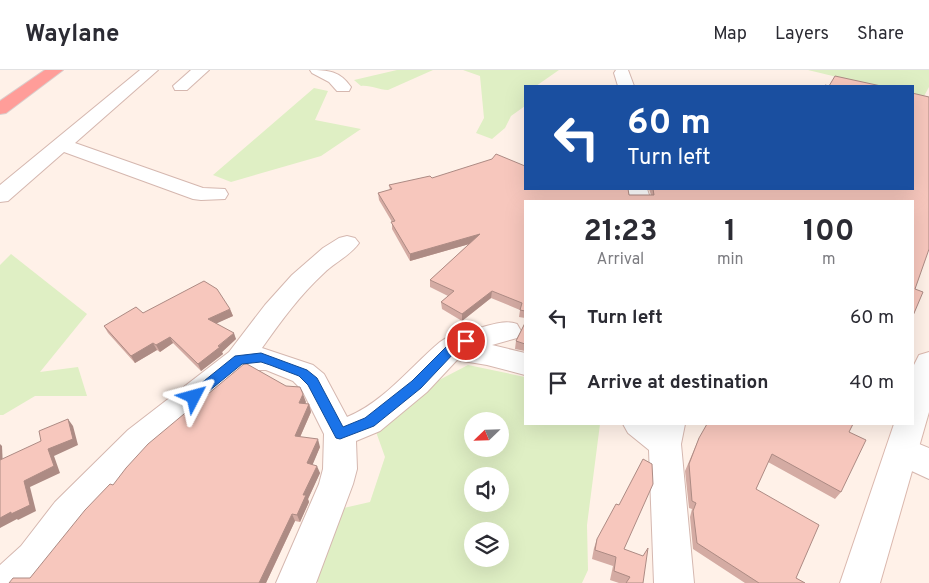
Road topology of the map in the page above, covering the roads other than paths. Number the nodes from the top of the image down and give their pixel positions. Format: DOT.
graph roads {
  1 [pos="55,70"];
  2 [pos="150,70"];
  3 [pos="202,70"];
  4 [pos="318,70"];
  5 [pos="181,86"];
  6 [pos="343,87"];
  7 [pos="0,109"];
  8 [pos="61,144"];
  9 [pos="217,194"];
  10 [pos="0,196"];
  11 [pos="347,243"];
  12 [pos="507,331"];
  13 [pos="451,349"];
  14 [pos="239,360"];
  15 [pos="929,363"];
  16 [pos="524,364"];
  17 [pos="914,410"];
  18 [pos="658,431"];
  19 [pos="340,434"];
  20 [pos="914,446"];
  21 [pos="10,583"];
  22 [pos="296,583"];
  23 [pos="674,583"];
  24 [pos="860,583"];
  1 -- 7 [label="highway"];
  2 -- 8 [label="street"];
  3 -- 5 [label="street"];
  4 -- 6 [label="street"];
  8 -- 9 [label="street"];
  8 -- 10 [label="street"];
  11 -- 14 [label="street"];
  12 -- 13 [label="street"];
  13 -- 16 [label="street"];
  13 -- 19 [label="street"];
  14 -- 19 [label="street"];
  14 -- 21 [label="street"];
  15 -- 17 [label="street"];
  18 -- 23 [label="street"];
  19 -- 22 [label="street"];
  20 -- 24 [label="street"];
}
